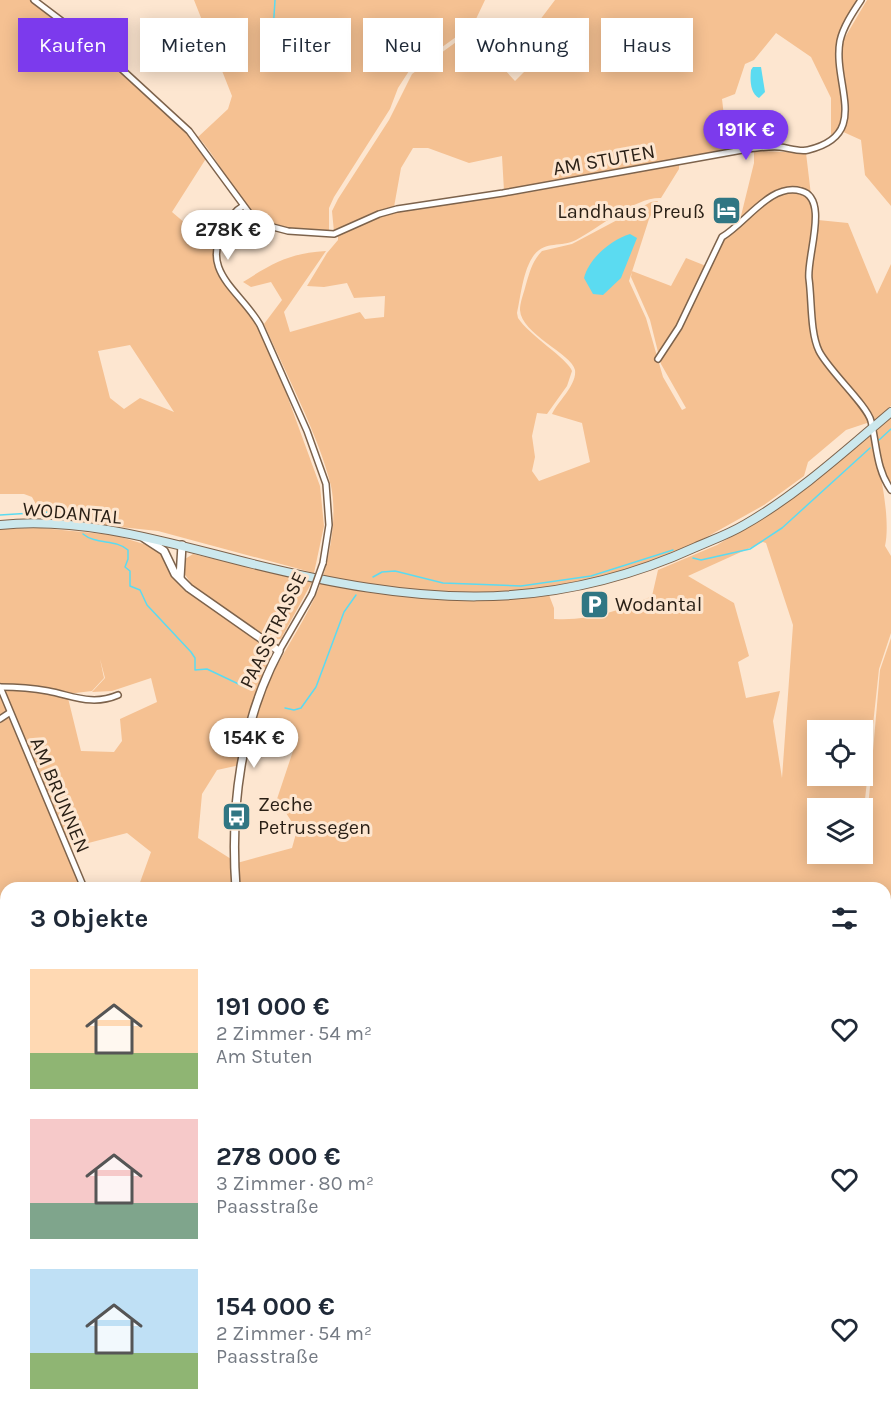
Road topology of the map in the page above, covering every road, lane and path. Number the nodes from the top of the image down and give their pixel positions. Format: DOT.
graph roads {
  1 [pos="34,0"];
  2 [pos="861,0"];
  3 [pos="243,206"];
  4 [pos="658,359"];
  5 [pos="891,412"];
  6 [pos="872,428"];
  7 [pos="891,490"];
  8 [pos="0,525"];
  9 [pos="141,537"];
  10 [pos="178,544"];
  11 [pos="170,562"];
  12 [pos="180,578"];
  13 [pos="279,651"];
  14 [pos="118,695"];
  15 [pos="9,713"];
  16 [pos="0,719"];
  17 [pos="81,882"];
  18 [pos="237,882"];
  1 -- 3 [label="street, AM STUTEN"];
  2 -- 3 [label="street, AM STUTEN"];
  3 -- 13 [label="street, PAASSTRASSE, bridge"];
  4 -- 6 [label="street"];
  5 -- 6 [label="main road, WODANTAL"];
  6 -- 7 [label="street"];
  6 -- 10 [label="main road, WODANTAL"];
  8 -- 9 [label="main road, WODANTAL"];
  9 -- 10 [label="main road, WODANTAL"];
  9 -- 11 [label="street, WODANTAL"];
  10 -- 11 [label="street"];
  10 -- 12 [label="street"];
  11 -- 12 [label="street, WODANTAL"];
  12 -- 13 [label="street, WODANTAL"];
  13 -- 18 [label="street, PAASSTRASSE"];
  14 -- 15 [label="street, AM BRUNNEN"];
  15 -- 16 [label="street"];
  15 -- 17 [label="street, AM BRUNNEN"];
}
